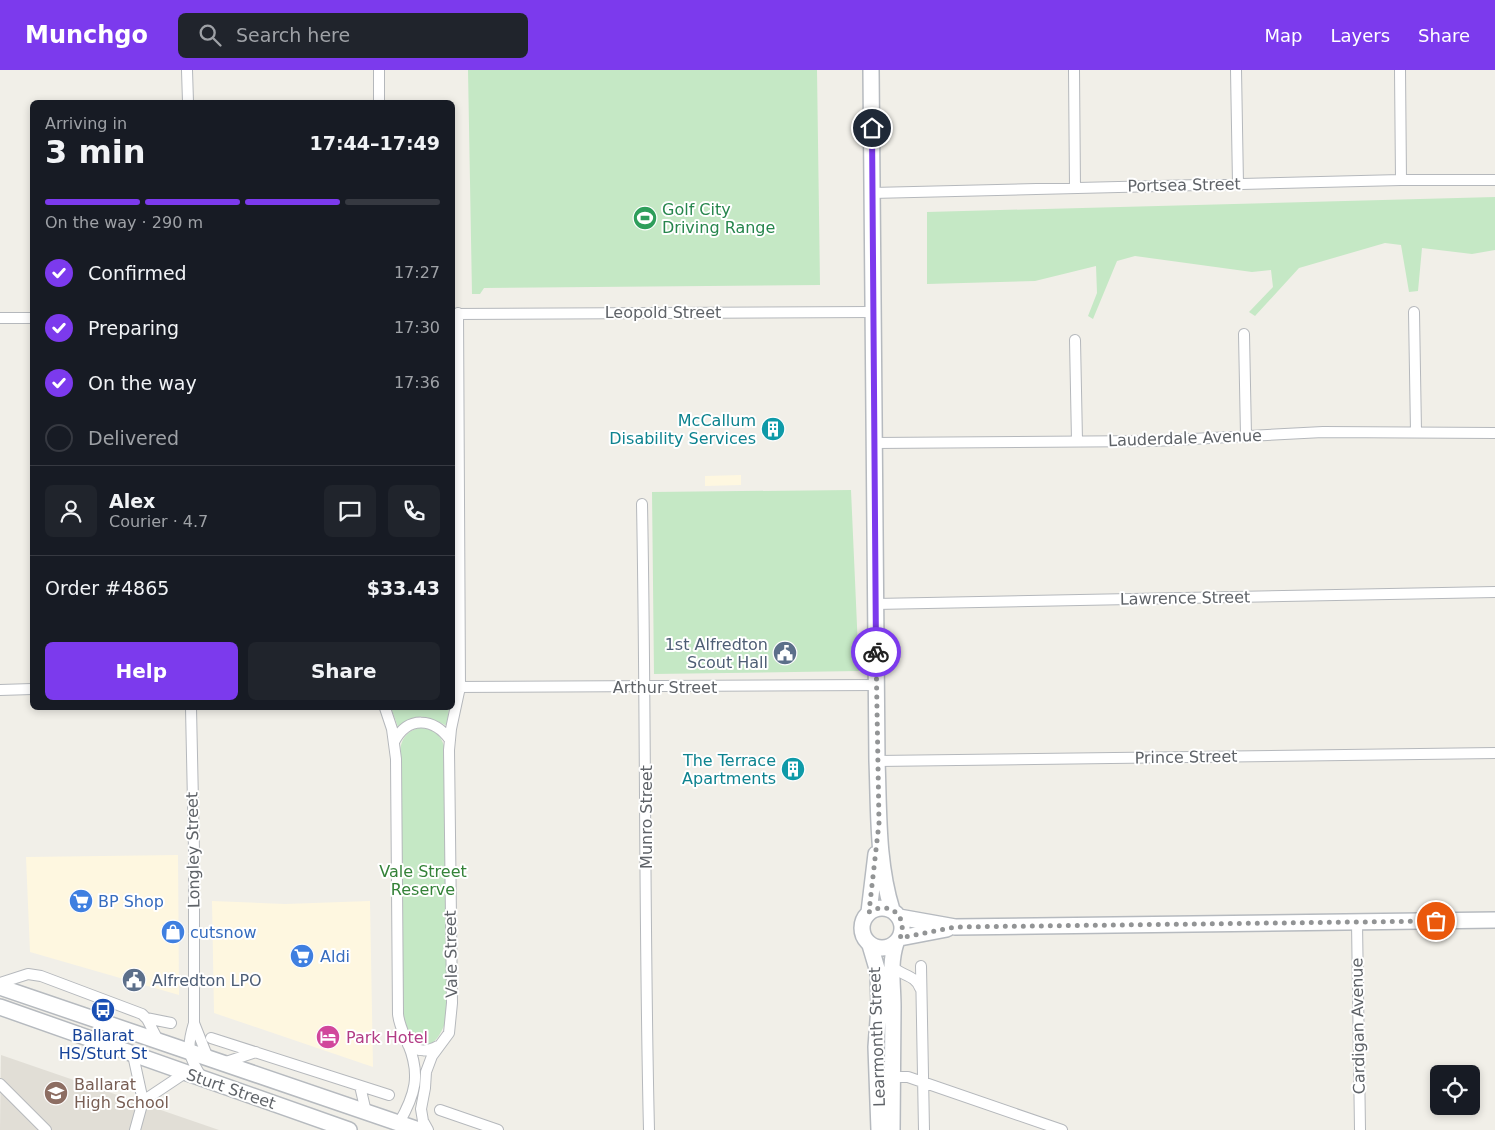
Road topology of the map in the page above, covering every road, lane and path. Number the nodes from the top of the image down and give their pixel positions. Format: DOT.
graph roads {
  1 [pos="188,70"];
  2 [pos="379,70"];
  3 [pos="871,70"];
  4 [pos="1074,70"];
  5 [pos="1236,70"];
  6 [pos="1400,70"];
  7 [pos="188,100"];
  8 [pos="379,100"];
  9 [pos="1401,180"];
  10 [pos="1495,180"];
  11 [pos="1238,184"];
  12 [pos="1075,188"];
  13 [pos="872,192"];
  14 [pos="873,312"];
  15 [pos="1414,312"];
  16 [pos="455,314"];
  17 [pos="0,318"];
  18 [pos="30,318"];
  19 [pos="1244,334"];
  20 [pos="1075,340"];
  21 [pos="1416,432"];
  22 [pos="1495,433"];
  23 [pos="1246,436"];
  24 [pos="1078,441"];
  25 [pos="874,443"];
  26 [pos="642,504"];
  27 [pos="1495,592"];
  28 [pos="875,604"];
  29 [pos="876,685"];
  30 [pos="456,687"];
  31 [pos="646,687"];
  32 [pos="30,689"];
  33 [pos="0,690"];
  34 [pos="191,710"];
  35 [pos="386,710"];
  36 [pos="453,710"];
  37 [pos="450,740"];
  38 [pos="394,742"];
  39 [pos="1495,753"];
  40 [pos="877,761"];
  41 [pos="879,823"];
  42 [pos="869,912"];
  43 [pos="896,913"];
  44 [pos="1495,920"];
  45 [pos="1357,922"];
  46 [pos="955,927"];
  47 [pos="898,941"];
  48 [pos="870,945"];
  49 [pos="891,965"];
  50 [pos="921,966"];
  51 [pos="0,983"];
  52 [pos="0,988"];
  53 [pos="922,995"];
  54 [pos="0,1007"];
  55 [pos="16,1012"];
  56 [pos="0,1013"];
  57 [pos="146,1018"];
  58 [pos="171,1023"];
  59 [pos="194,1023"];
  60 [pos="211,1038"];
  61 [pos="159,1042"];
  62 [pos="441,1044"];
  63 [pos="408,1045"];
  64 [pos="189,1051"];
  65 [pos="256,1052"];
  66 [pos="133,1055"];
  67 [pos="215,1061"];
  68 [pos="186,1073"];
  69 [pos="885,1077"];
  70 [pos="203,1079"];
  71 [pos="923,1082"];
  72 [pos="0,1084"];
  73 [pos="360,1086"];
  74 [pos="389,1095"];
  75 [pos="143,1101"];
  76 [pos="440,1110"];
  77 [pos="366,1112"];
  78 [pos="399,1123"];
  79 [pos="46,1130"];
  80 [pos="135,1130"];
  81 [pos="349,1130"];
  82 [pos="418,1130"];
  83 [pos="428,1130"];
  84 [pos="495,1130"];
  85 [pos="649,1130"];
  86 [pos="879,1130"];
  87 [pos="892,1130"];
  88 [pos="924,1130"];
  89 [pos="1062,1130"];
  90 [pos="1360,1130"];
  1 -- 7 [label="street"];
  2 -- 8 [label="street"];
  3 -- 13 [label="street"];
  4 -- 12 [label="street"];
  5 -- 11 [label="street"];
  6 -- 9 [label="street"];
  9 -- 10 [label="street, Portsea Street"];
  9 -- 11 [label="street, Portsea Street"];
  11 -- 12 [label="street, Portsea Street"];
  12 -- 13 [label="street, Portsea Street"];
  13 -- 14 [label="street"];
  14 -- 16 [label="street, Leopold Street"];
  14 -- 25 [label="street"];
  15 -- 21 [label="street"];
  16 -- 30 [label="street, Vale Street"];
  17 -- 18 [label="street"];
  19 -- 23 [label="street"];
  20 -- 24 [label="street"];
  21 -- 22 [label="street, Lauderdale Avenue"];
  21 -- 23 [label="street, Lauderdale Avenue"];
  23 -- 24 [label="street, Lauderdale Avenue"];
  24 -- 25 [label="street, Lauderdale Avenue"];
  25 -- 28 [label="street"];
  26 -- 31 [label="street, Munro Street"];
  27 -- 28 [label="street, Lawrence Street"];
  28 -- 29 [label="street"];
  29 -- 31 [label="street, Arthur Street"];
  29 -- 40 [label="street"];
  30 -- 31 [label="street, Arthur Street"];
  31 -- 85 [label="street, Munro Street"];
  32 -- 33 [label="street"];
  34 -- 59 [label="street, Longley Street"];
  35 -- 38 [label="street"];
  36 -- 37 [label="street, Vale Street"];
  37 -- 38 [label="street"];
  37 -- 62 [label="street, Vale Street"];
  38 -- 63 [label="street"];
  39 -- 40 [label="street, Prince Street"];
  40 -- 41 [label="street"];
  41 -- 42 [label="street"];
  41 -- 43 [label="street"];
  42 -- 43 [label="street"];
  42 -- 48 [label="street"];
  43 -- 46 [label="street"];
  43 -- 47 [label="street"];
  44 -- 45 [label="street"];
  45 -- 46 [label="street"];
  45 -- 90 [label="street, Cardigan Avenue"];
  46 -- 47 [label="street"];
  47 -- 48 [label="street"];
  47 -- 49 [label="street, Learmonth Street"];
  48 -- 69 [label="street, Learmonth Street"];
  49 -- 53 [label="street, Learmonth Street"];
  49 -- 69 [label="street, Learmonth Street"];
  50 -- 53 [label="street"];
  51 -- 57 [label="street"];
  52 -- 61 [label="street, Sturt Street"];
  53 -- 71 [label="street"];
  54 -- 55 [label="street, Sturt Street"];
  55 -- 56 [label="street"];
  55 -- 66 [label="street, Sturt Street"];
  57 -- 58 [label="street"];
  57 -- 61 [label="street"];
  59 -- 64 [label="street, Longley Street"];
  59 -- 67 [label="street, Longley Street"];
  60 -- 65 [label="street"];
  61 -- 64 [label="street, Sturt Street"];
  62 -- 63 [label="street"];
  62 -- 83 [label="street, Vale Street"];
  63 -- 78 [label="street"];
  64 -- 67 [label="street, Sturt Street"];
  64 -- 70 [label="street"];
  65 -- 67 [label="street, Sturt Street"];
  65 -- 73 [label="street"];
  66 -- 68 [label="street, Sturt Street"];
  66 -- 75 [label="street"];
  67 -- 77 [label="street, Sturt Street"];
  68 -- 70 [label="street, Sturt Street"];
  68 -- 75 [label="street"];
  69 -- 71 [label="street"];
  69 -- 86 [label="street, Learmonth Street"];
  69 -- 87 [label="street, Learmonth Street"];
  70 -- 81 [label="street, Sturt Street"];
  71 -- 88 [label="street"];
  71 -- 89 [label="street"];
  72 -- 79 [label="street"];
  73 -- 74 [label="street"];
  73 -- 77 [label="street"];
  75 -- 80 [label="street"];
  76 -- 84 [label="street"];
  77 -- 78 [label="street, Sturt Street"];
  78 -- 82 [label="street, Sturt Street"];
}
